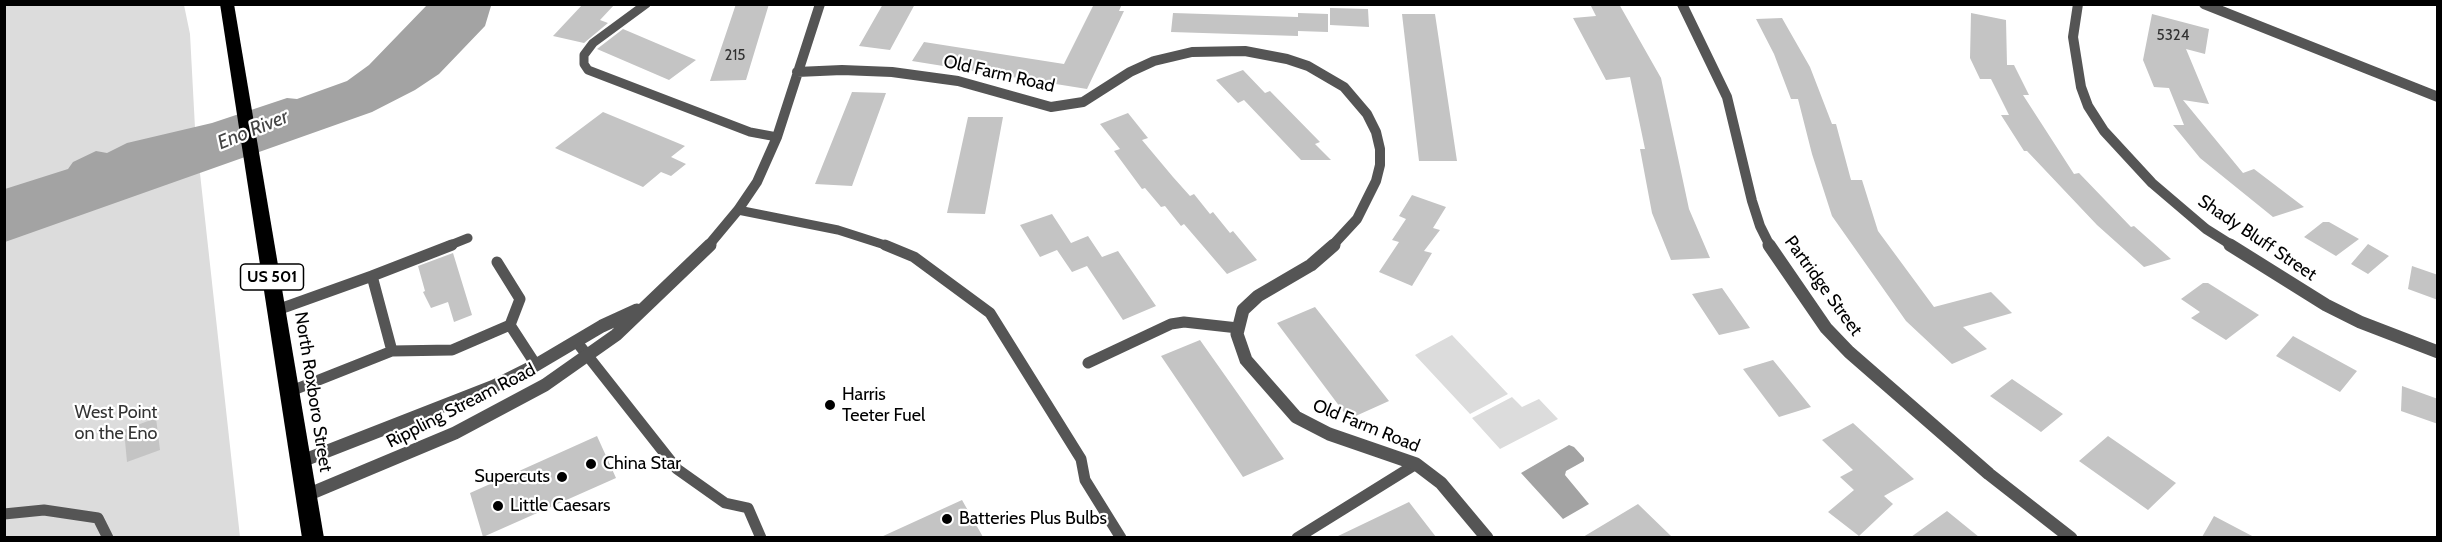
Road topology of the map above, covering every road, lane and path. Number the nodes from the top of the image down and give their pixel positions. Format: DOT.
graph roads {
  1 [pos="227,4"];
  2 [pos="646,4"];
  3 [pos="820,4"];
  4 [pos="1682,4"];
  5 [pos="2078,4"];
  6 [pos="2204,4"];
  7 [pos="797,72"];
  8 [pos="2438,97"];
  9 [pos="777,136"];
  10 [pos="738,210"];
  11 [pos="468,238"];
  12 [pos="497,262"];
  13 [pos="372,276"];
  14 [pos="646,306"];
  15 [pos="277,310"];
  16 [pos="510,325"];
  17 [pos="1238,328"];
  18 [pos="576,341"];
  19 [pos="392,351"];
  20 [pos="2438,352"];
  21 [pos="588,356"];
  22 [pos="1088,363"];
  23 [pos="536,365"];
  24 [pos="291,391"];
  25 [pos="302,461"];
  26 [pos="1416,465"];
  27 [pos="307,495"];
  28 [pos="4,514"];
  29 [pos="108,537"];
  30 [pos="314,537"];
  31 [pos="761,537"];
  32 [pos="1121,537"];
  33 [pos="1298,537"];
  34 [pos="1487,537"];
  35 [pos="2071,537"];
  1 -- 15 [label="highway, North Roxboro Street / US 501"];
  2 -- 9 [label="lane"];
  3 -- 7 [label="street, Rippling Stream Road"];
  4 -- 35 [label="street, Partridge Street"];
  5 -- 20 [label="street, Shady Bluff Street"];
  6 -- 8 [label="street"];
  7 -- 9 [label="street, Rippling Stream Road"];
  7 -- 17 [label="street, Old Farm Road"];
  9 -- 10 [label="street, Rippling Stream Road"];
  10 -- 14 [label="street, Rippling Stream Road"];
  10 -- 32 [label="lane"];
  11 -- 13 [label="lane"];
  12 -- 16 [label="lane"];
  13 -- 15 [label="lane"];
  13 -- 19 [label="lane"];
  14 -- 18 [label="street, Rippling Stream Road"];
  14 -- 21 [label="street, Rippling Stream Road"];
  15 -- 24 [label="highway, North Roxboro Street / US 501"];
  16 -- 19 [label="lane"];
  16 -- 23 [label="lane"];
  17 -- 22 [label="lane"];
  17 -- 26 [label="street, Old Farm Road"];
  18 -- 21 [label="lane"];
  18 -- 23 [label="street, Rippling Stream Road"];
  19 -- 24 [label="lane"];
  21 -- 27 [label="street, Rippling Stream Road"];
  21 -- 31 [label="lane"];
  23 -- 25 [label="street, Rippling Stream Road"];
  24 -- 25 [label="highway, North Roxboro Street / US 501"];
  25 -- 27 [label="highway, North Roxboro Street / US 501"];
  26 -- 33 [label="lane"];
  26 -- 34 [label="street, Old Farm Road"];
  27 -- 30 [label="highway, North Roxboro Street / US 501"];
  28 -- 29 [label="lane"];
}
